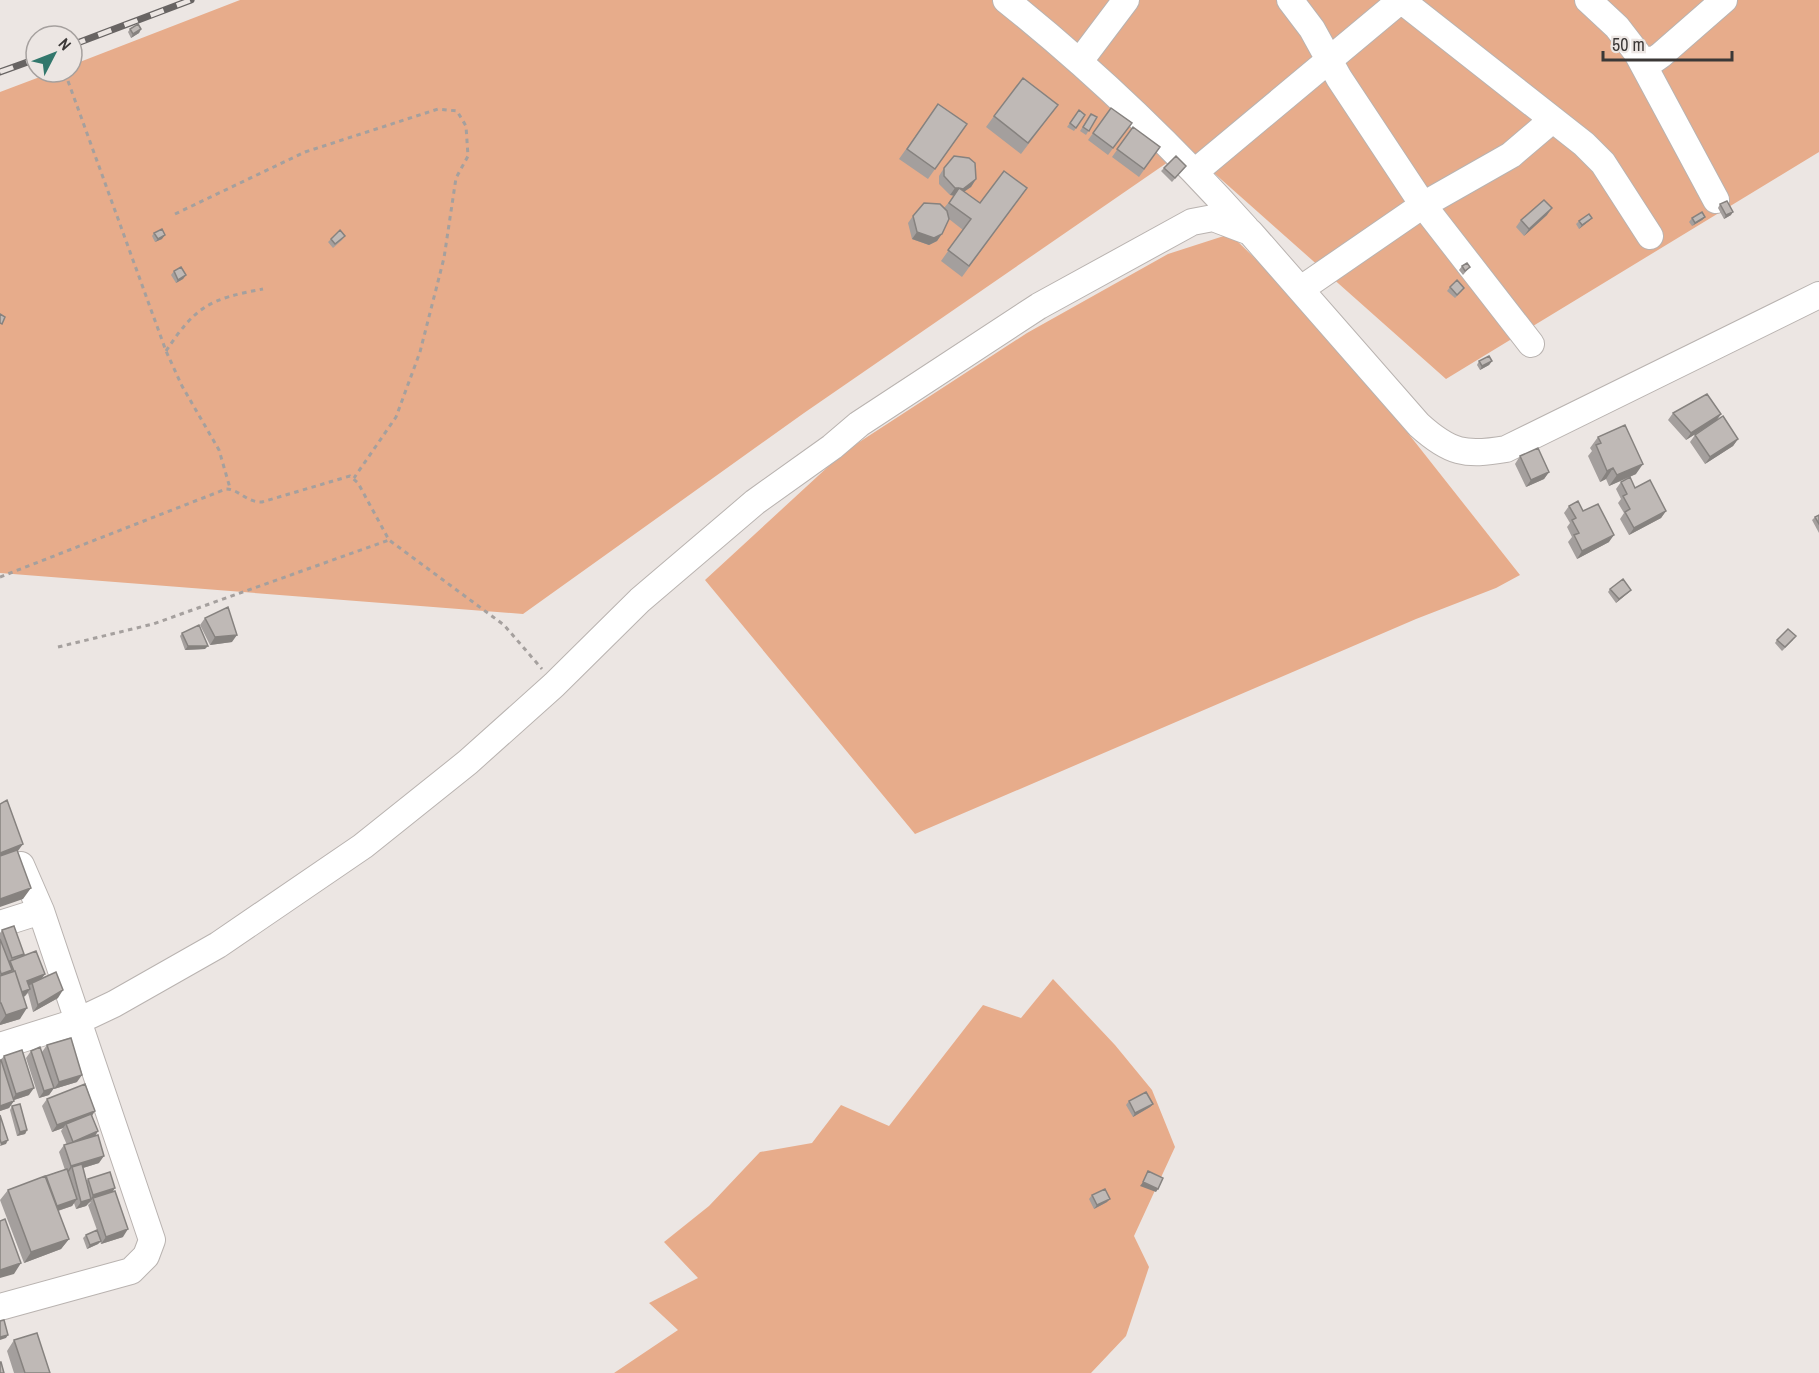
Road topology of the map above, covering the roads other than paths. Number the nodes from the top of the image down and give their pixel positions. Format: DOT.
graph roads {
  1 [pos="1006,0"];
  2 [pos="1126,0"];
  3 [pos="1290,0"];
  4 [pos="1401,0"];
  5 [pos="1588,0"];
  6 [pos="1724,0"];
  7 [pos="1329,58"];
  8 [pos="1640,59"];
  9 [pos="1080,61"];
  10 [pos="1552,120"];
  11 [pos="1196,171"];
  12 [pos="1716,200"];
  13 [pos="1423,205"];
  14 [pos="1250,232"];
  15 [pos="1650,236"];
  16 [pos="1301,289"];
  17 [pos="1819,295"];
  18 [pos="1531,344"];
  19 [pos="21,865"];
  20 [pos="40,911"];
  21 [pos="0,924"];
  22 [pos="76,1022"];
  23 [pos="0,1046"];
  24 [pos="0,1307"];
  1 -- 9 [label="street"];
  2 -- 9 [label="street"];
  3 -- 7 [label="street"];
  4 -- 7 [label="street"];
  4 -- 10 [label="street"];
  5 -- 8 [label="street"];
  6 -- 8 [label="street"];
  7 -- 11 [label="street"];
  7 -- 13 [label="street"];
  8 -- 12 [label="street"];
  9 -- 11 [label="street"];
  10 -- 13 [label="street"];
  10 -- 15 [label="street"];
  11 -- 14 [label="street"];
  13 -- 16 [label="street"];
  13 -- 18 [label="street"];
  14 -- 16 [label="street"];
  14 -- 22 [label="street"];
  16 -- 17 [label="street"];
  19 -- 20 [label="street"];
  20 -- 21 [label="street"];
  20 -- 22 [label="street"];
  22 -- 23 [label="street"];
  22 -- 24 [label="street"];
}
